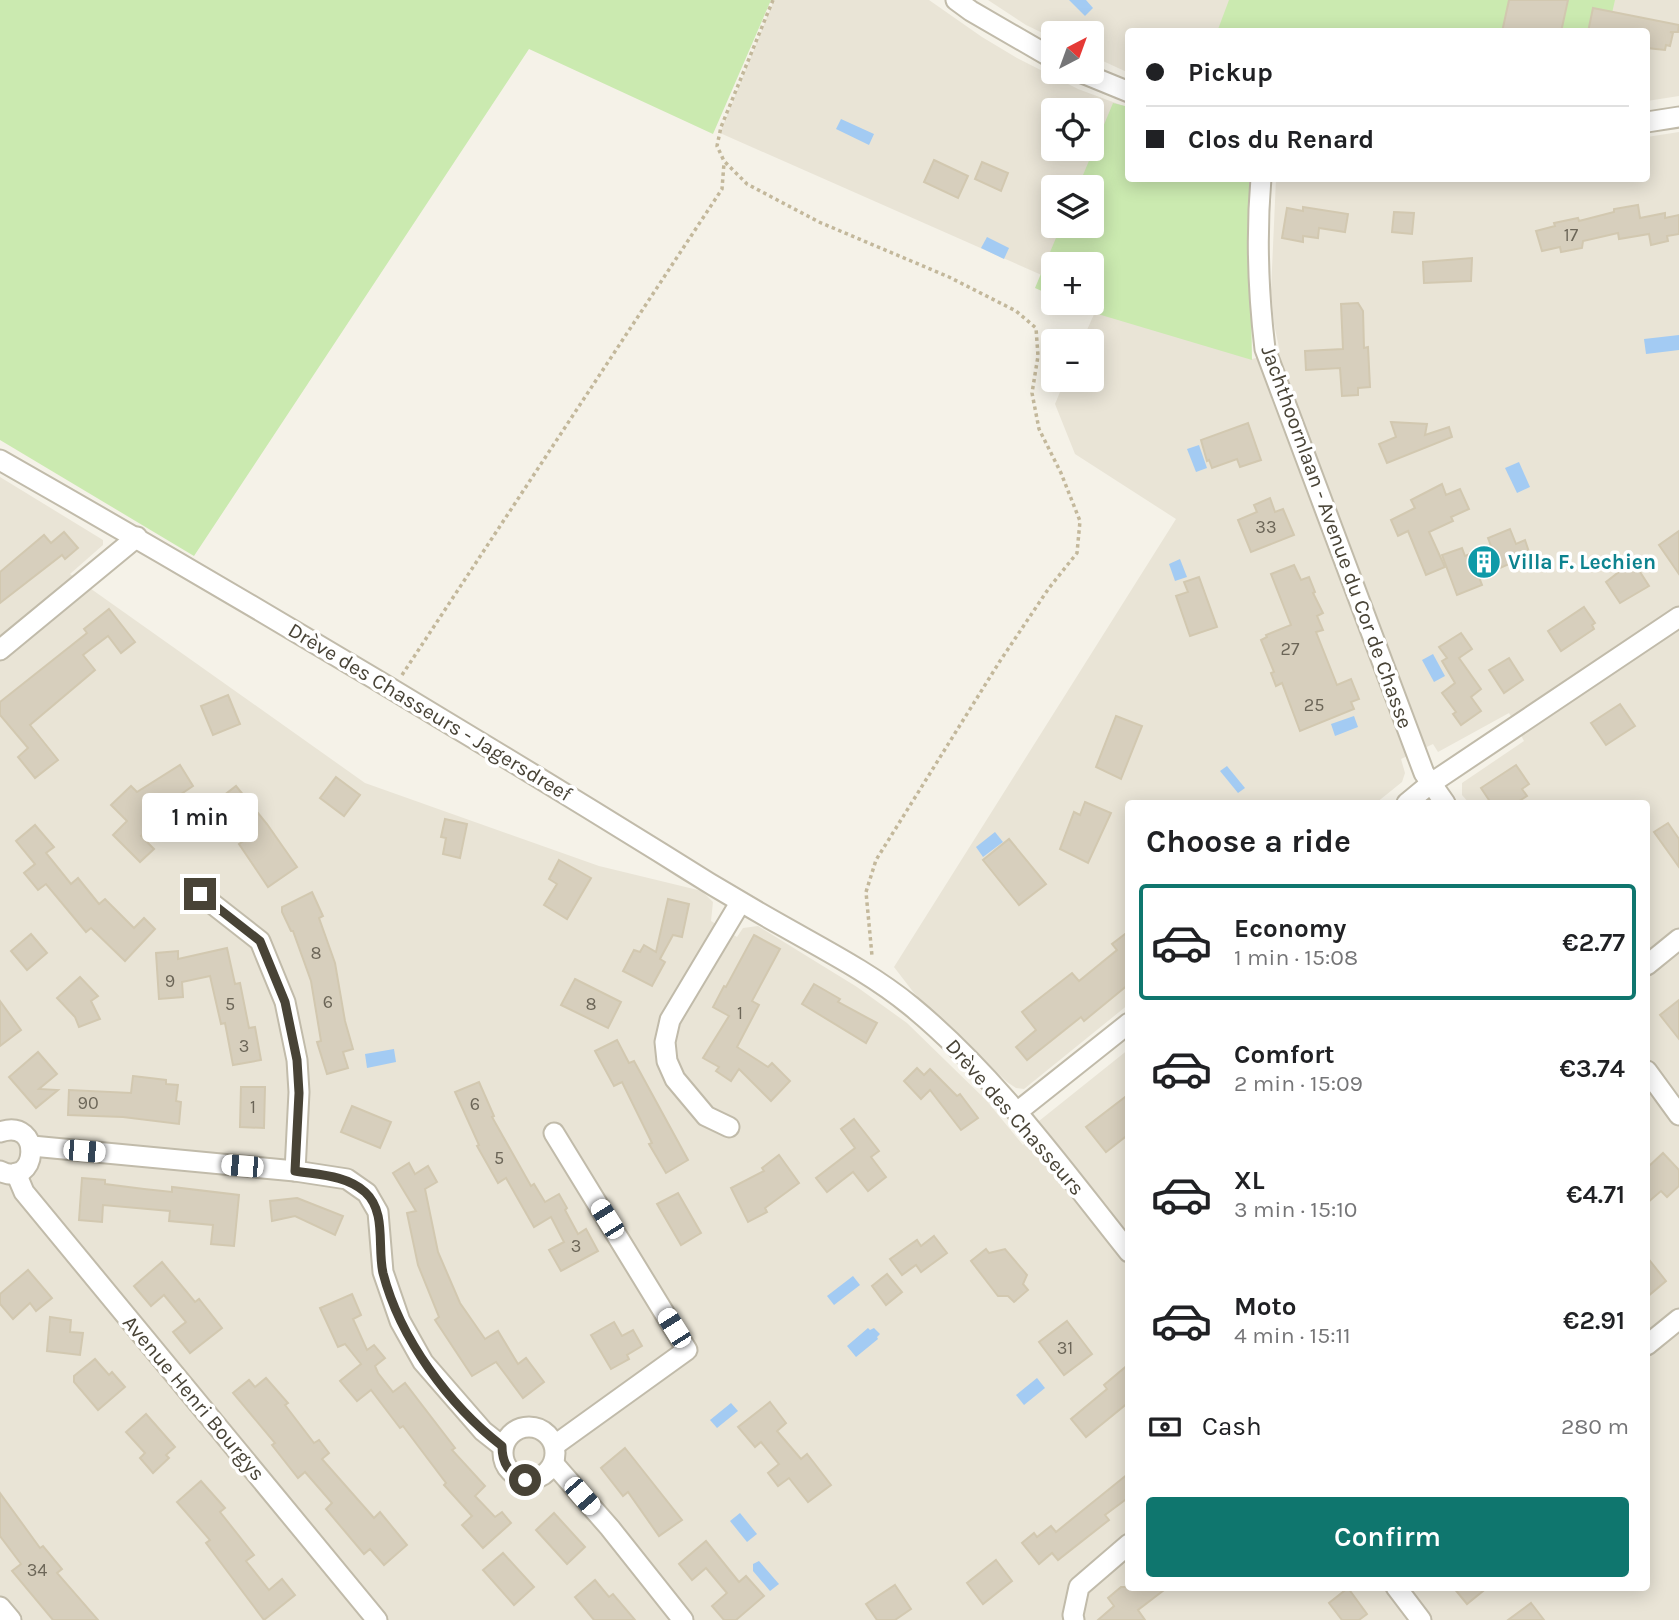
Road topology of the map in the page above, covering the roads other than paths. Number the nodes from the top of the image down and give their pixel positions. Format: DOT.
graph roads {
  1 [pos="956,0"];
  2 [pos="1041,51"];
  3 [pos="1104,82"];
  4 [pos="1125,90"];
  5 [pos="1679,117"];
  6 [pos="1650,122"];
  7 [pos="1261,182"];
  8 [pos="0,460"];
  9 [pos="136,537"];
  10 [pos="1679,617"];
  11 [pos="0,650"];
  12 [pos="1430,784"];
  13 [pos="1411,800"];
  14 [pos="1443,800"];
  15 [pos="200,894"];
  16 [pos="740,903"];
  17 [pos="1679,939"];
  18 [pos="1650,963"];
  19 [pos="856,969"];
  20 [pos="1125,1026"];
  21 [pos="1650,1075"];
  22 [pos="1017,1112"];
  23 [pos="1679,1115"];
  24 [pos="729,1127"];
  25 [pos="0,1132"];
  26 [pos="554,1133"];
  27 [pos="32,1146"];
  28 [pos="295,1171"];
  29 [pos="8,1172"];
  30 [pos="1125,1247"];
  31 [pos="1679,1319"];
  32 [pos="1650,1343"];
  33 [pos="502,1446"];
  34 [pos="554,1455"];
  35 [pos="1125,1547"];
  36 [pos="1399,1591"];
  37 [pos="0,1607"];
  38 [pos="11,1620"];
  39 [pos="377,1620"];
  40 [pos="683,1620"];
  41 [pos="1074,1620"];
  42 [pos="1421,1620"];
  1 -- 2 [label="street"];
  3 -- 4 [label="street"];
  5 -- 6 [label="street"];
  7 -- 12 [label="street, Jachthoornlaan - Avenue du Cor de Chasse"];
  8 -- 9 [label="street, Drève des Chasseurs - Jagersdreef"];
  9 -- 11 [label="street"];
  9 -- 16 [label="street, Drève des Chasseurs - Jagersdreef"];
  10 -- 12 [label="street"];
  12 -- 13 [label="street"];
  12 -- 14 [label="street, Jachthoornlaan - Avenue du Cor de Chasse"];
  15 -- 28 [label="street"];
  16 -- 19 [label="street, Drève des Chasseurs - Jagersdreef"];
  16 -- 24 [label="street"];
  17 -- 18 [label="street"];
  19 -- 22 [label="street, Drève des Chasseurs"];
  20 -- 22 [label="street"];
  21 -- 23 [label="street"];
  22 -- 30 [label="street, Drève des Chasseurs"];
  25 -- 27 [label="street"];
  26 -- 34 [label="street"];
  27 -- 28 [label="street"];
  27 -- 29 [label="street"];
  28 -- 33 [label="street"];
  29 -- 39 [label="street, Avenue Henri Bourgys"];
  31 -- 32 [label="street"];
  33 -- 34 [label="street"];
  33 -- 34 [label="street"];
  34 -- 40 [label="street"];
  35 -- 41 [label="street"];
  36 -- 42 [label="street"];
  37 -- 38 [label="street"];
}
